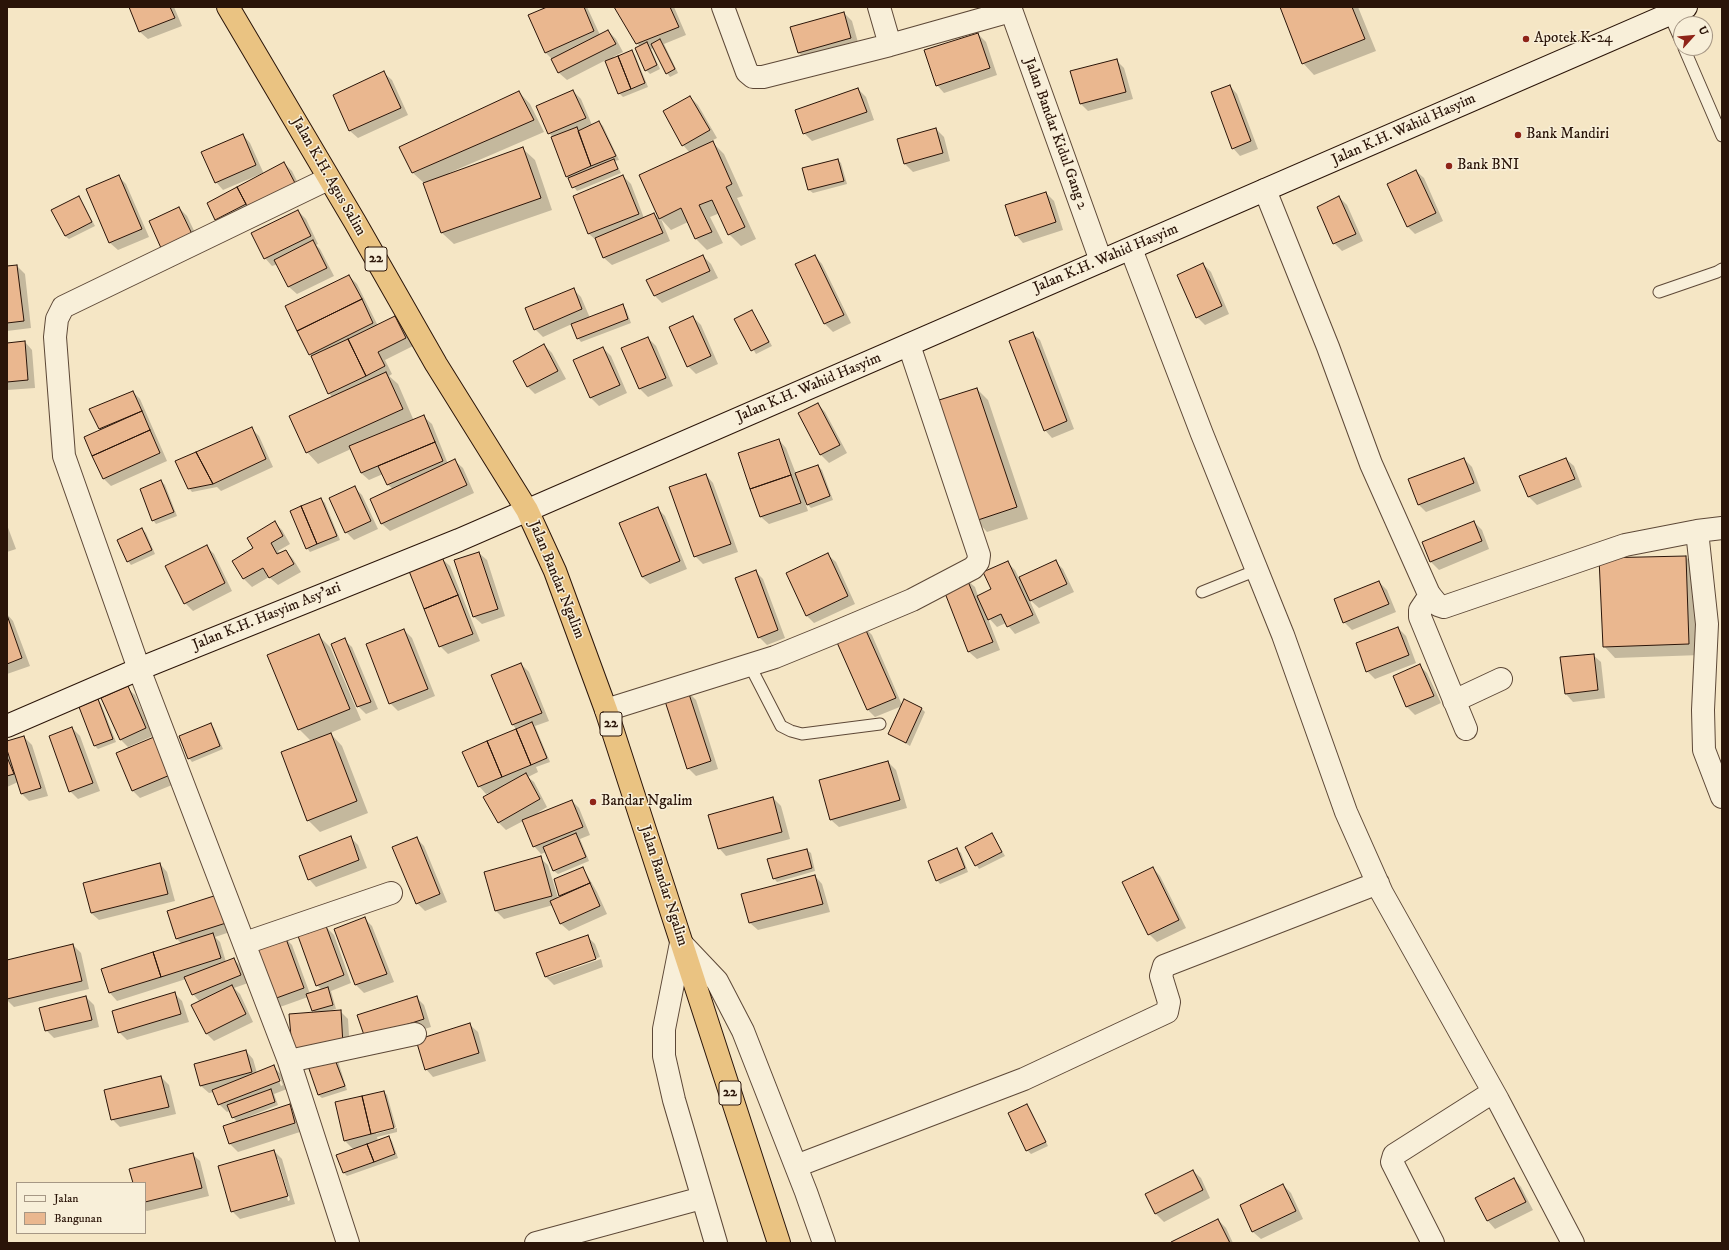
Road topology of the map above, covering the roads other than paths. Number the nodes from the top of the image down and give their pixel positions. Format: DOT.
graph roads {
  1 [pos="228,7"];
  2 [pos="723,7"];
  3 [pos="879,7"];
  4 [pos="1010,9"];
  5 [pos="1678,11"];
  6 [pos="890,45"];
  7 [pos="1687,56"];
  8 [pos="1722,136"];
  9 [pos="328,179"];
  10 [pos="1266,190"];
  11 [pos="1131,249"];
  12 [pos="1101,261"];
  13 [pos="1722,269"];
  14 [pos="1658,292"];
  15 [pos="909,345"];
  16 [pos="527,510"];
  17 [pos="1722,528"];
  18 [pos="1697,531"];
  19 [pos="1257,570"];
  20 [pos="1202,592"];
  21 [pos="1430,595"];
  22 [pos="749,664"];
  23 [pos="139,669"];
  24 [pos="1501,679"];
  25 [pos="1454,701"];
  26 [pos="606,710"];
  27 [pos="880,724"];
  28 [pos="7,726"];
  29 [pos="1466,729"];
  30 [pos="1722,797"];
  31 [pos="1378,883"];
  32 [pos="391,894"];
  33 [pos="245,943"];
  34 [pos="681,943"];
  35 [pos="415,1034"];
  36 [pos="288,1060"];
  37 [pos="1493,1092"];
  38 [pos="796,1166"];
  39 [pos="702,1198"];
  40 [pos="348,1243"];
  41 [pos="536,1243"];
  42 [pos="716,1243"];
  43 [pos="778,1243"];
  44 [pos="824,1243"];
  45 [pos="1433,1243"];
  46 [pos="1573,1243"];
  1 -- 9 [label="highway, Jalan K.H. Agus Salim / 22"];
  2 -- 6 [label="street"];
  3 -- 6 [label="street"];
  4 -- 6 [label="street"];
  4 -- 12 [label="street, Jalan Bandar Kidul Gang 2"];
  5 -- 10 [label="street, Jalan K.H. Wahid Hasyim"];
  7 -- 8 [label="lane"];
  9 -- 16 [label="highway, Jalan K.H. Agus Salim / 22"];
  9 -- 23 [label="street"];
  10 -- 11 [label="street, Jalan K.H. Wahid Hasyim"];
  10 -- 21 [label="street"];
  11 -- 12 [label="street, Jalan K.H. Wahid Hasyim"];
  11 -- 19 [label="street"];
  12 -- 15 [label="street, Jalan K.H. Wahid Hasyim"];
  13 -- 14 [label="lane"];
  15 -- 16 [label="street, Jalan K.H. Wahid Hasyim"];
  15 -- 22 [label="street"];
  16 -- 23 [label="street, Jalan K.H. Hasyim Asy'ari"];
  16 -- 26 [label="highway, Jalan Bandar Ngalim / 22"];
  17 -- 18 [label="street"];
  18 -- 21 [label="street"];
  18 -- 30 [label="street"];
  19 -- 20 [label="lane"];
  19 -- 31 [label="street"];
  21 -- 25 [label="street"];
  22 -- 26 [label="street"];
  22 -- 27 [label="lane"];
  23 -- 28 [label="street, Jalan K.H. Hasyim Asy'ari"];
  23 -- 33 [label="street"];
  24 -- 25 [label="street"];
  25 -- 29 [label="street"];
  26 -- 34 [label="highway, Jalan Bandar Ngalim / 22"];
  31 -- 37 [label="street"];
  31 -- 38 [label="street"];
  32 -- 33 [label="street"];
  33 -- 36 [label="street"];
  34 -- 38 [label="street"];
  34 -- 39 [label="street"];
  34 -- 43 [label="highway, Jalan Bandar Ngalim / 22"];
  35 -- 36 [label="street"];
  36 -- 40 [label="street"];
  37 -- 45 [label="street"];
  37 -- 46 [label="street"];
  38 -- 44 [label="street"];
  39 -- 41 [label="street"];
  39 -- 42 [label="street"];
}
